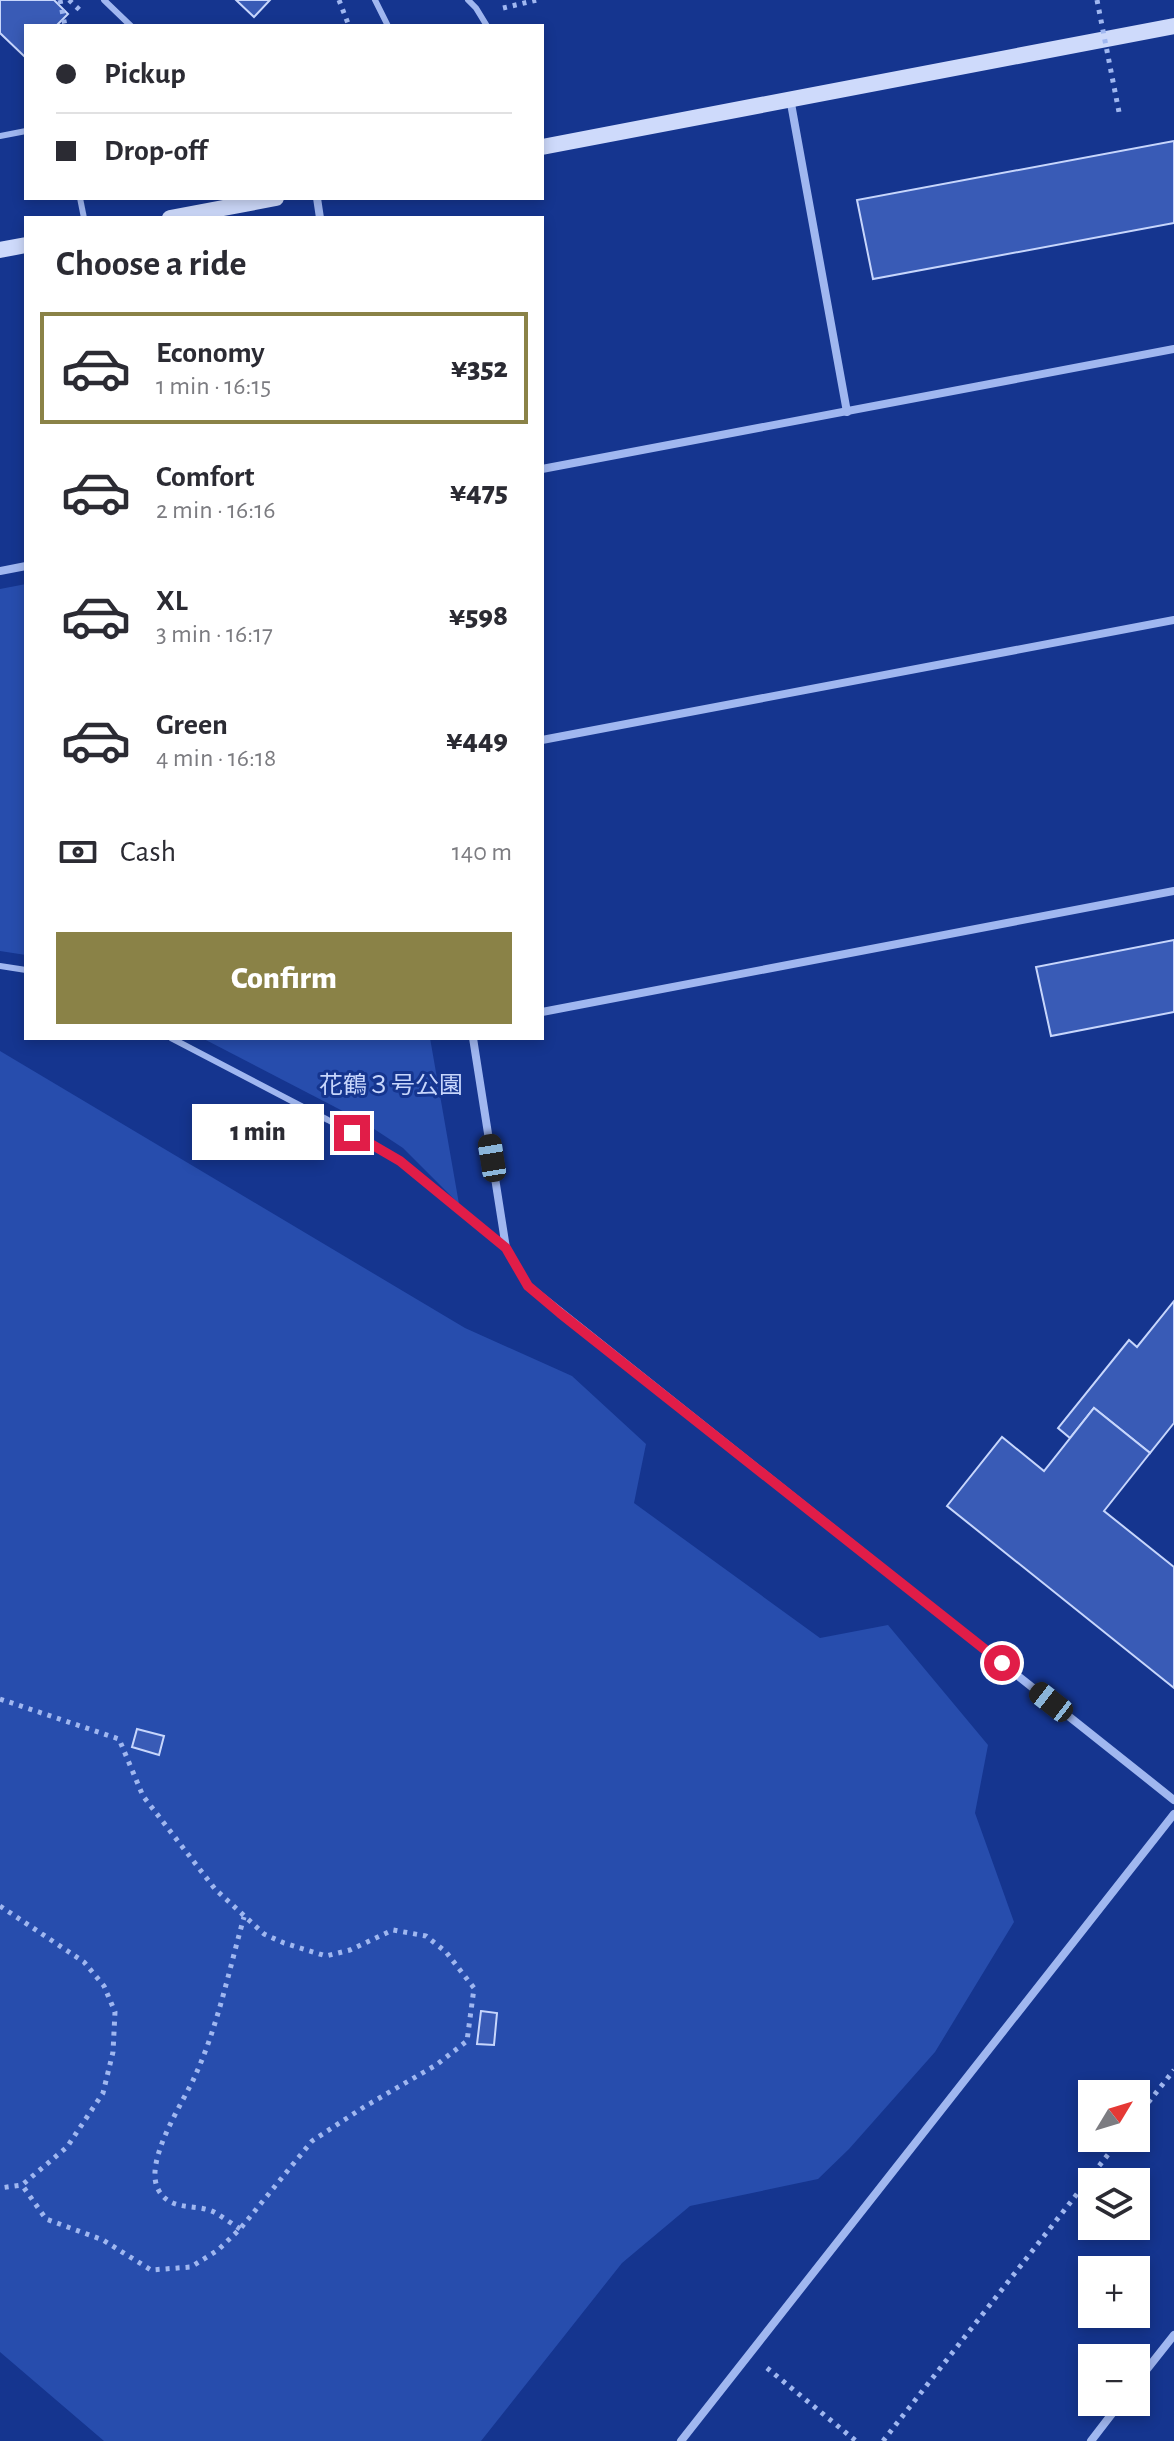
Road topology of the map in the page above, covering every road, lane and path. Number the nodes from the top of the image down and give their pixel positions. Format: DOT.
graph roads {
  1 [pos="60,0"];
  2 [pos="104,0"];
  3 [pos="339,0"];
  4 [pos="375,0"];
  5 [pos="468,0"];
  6 [pos="1097,0"];
  7 [pos="65,24"];
  8 [pos="129,24"];
  9 [pos="348,24"];
  10 [pos="387,24"];
  11 [pos="486,24"];
  12 [pos="1174,26"];
  13 [pos="790,98"];
  14 [pos="1119,112"];
  15 [pos="24,131"];
  16 [pos="0,136"];
  17 [pos="544,147"];
  18 [pos="265,200"];
  19 [pos="181,216"];
  20 [pos="24,245"];
  21 [pos="0,250"];
  22 [pos="1174,349"];
  23 [pos="847,412"];
  24 [pos="544,469"];
  25 [pos="24,566"];
  26 [pos="0,571"];
  27 [pos="1174,620"];
  28 [pos="544,740"];
  29 [pos="1174,891"];
  30 [pos="0,966"];
  31 [pos="24,970"];
  32 [pos="544,1012"];
  33 [pos="175,1040"];
  34 [pos="473,1040"];
  35 [pos="506,1248"];
  36 [pos="0,1699"];
  37 [pos="1174,1800"];
  38 [pos="1174,1814"];
  39 [pos="0,1906"];
  40 [pos="244,1917"];
  41 [pos="1174,2070"];
  42 [pos="1150,2100"];
  43 [pos="1110,2152"];
  44 [pos="22,2185"];
  45 [pos="0,2188"];
  46 [pos="240,2229"];
  47 [pos="1174,2335"];
  48 [pos="750,2355"];
  49 [pos="1150,2365"];
  50 [pos="1110,2416"];
  51 [pos="681,2441"];
  52 [pos="856,2441"];
  53 [pos="883,2441"];
  54 [pos="1091,2441"];
  1 -- 7 [label="path"];
  2 -- 8 [label="lane"];
  3 -- 9 [label="path"];
  4 -- 10 [label="lane"];
  5 -- 11 [label="lane"];
  6 -- 14 [label="path, bridge"];
  12 -- 13 [label="street"];
  13 -- 17 [label="street"];
  13 -- 23 [label="street"];
  15 -- 16 [label="lane"];
  18 -- 19 [label="street"];
  20 -- 21 [label="street"];
  22 -- 23 [label="street"];
  23 -- 24 [label="street"];
  25 -- 26 [label="street"];
  27 -- 28 [label="street"];
  29 -- 32 [label="street"];
  30 -- 31 [label="lane"];
  33 -- 35 [label="lane"];
  34 -- 35 [label="street"];
  35 -- 37 [label="street"];
  36 -- 40 [label="path"];
  38 -- 48 [label="street"];
  39 -- 44 [label="path"];
  40 -- 46 [label="path"];
  40 -- 46 [label="path"];
  41 -- 42 [label="path"];
  43 -- 53 [label="path"];
  44 -- 45 [label="path"];
  44 -- 46 [label="path"];
  47 -- 49 [label="street"];
  48 -- 51 [label="street"];
  48 -- 52 [label="path"];
  50 -- 54 [label="street"];
}
